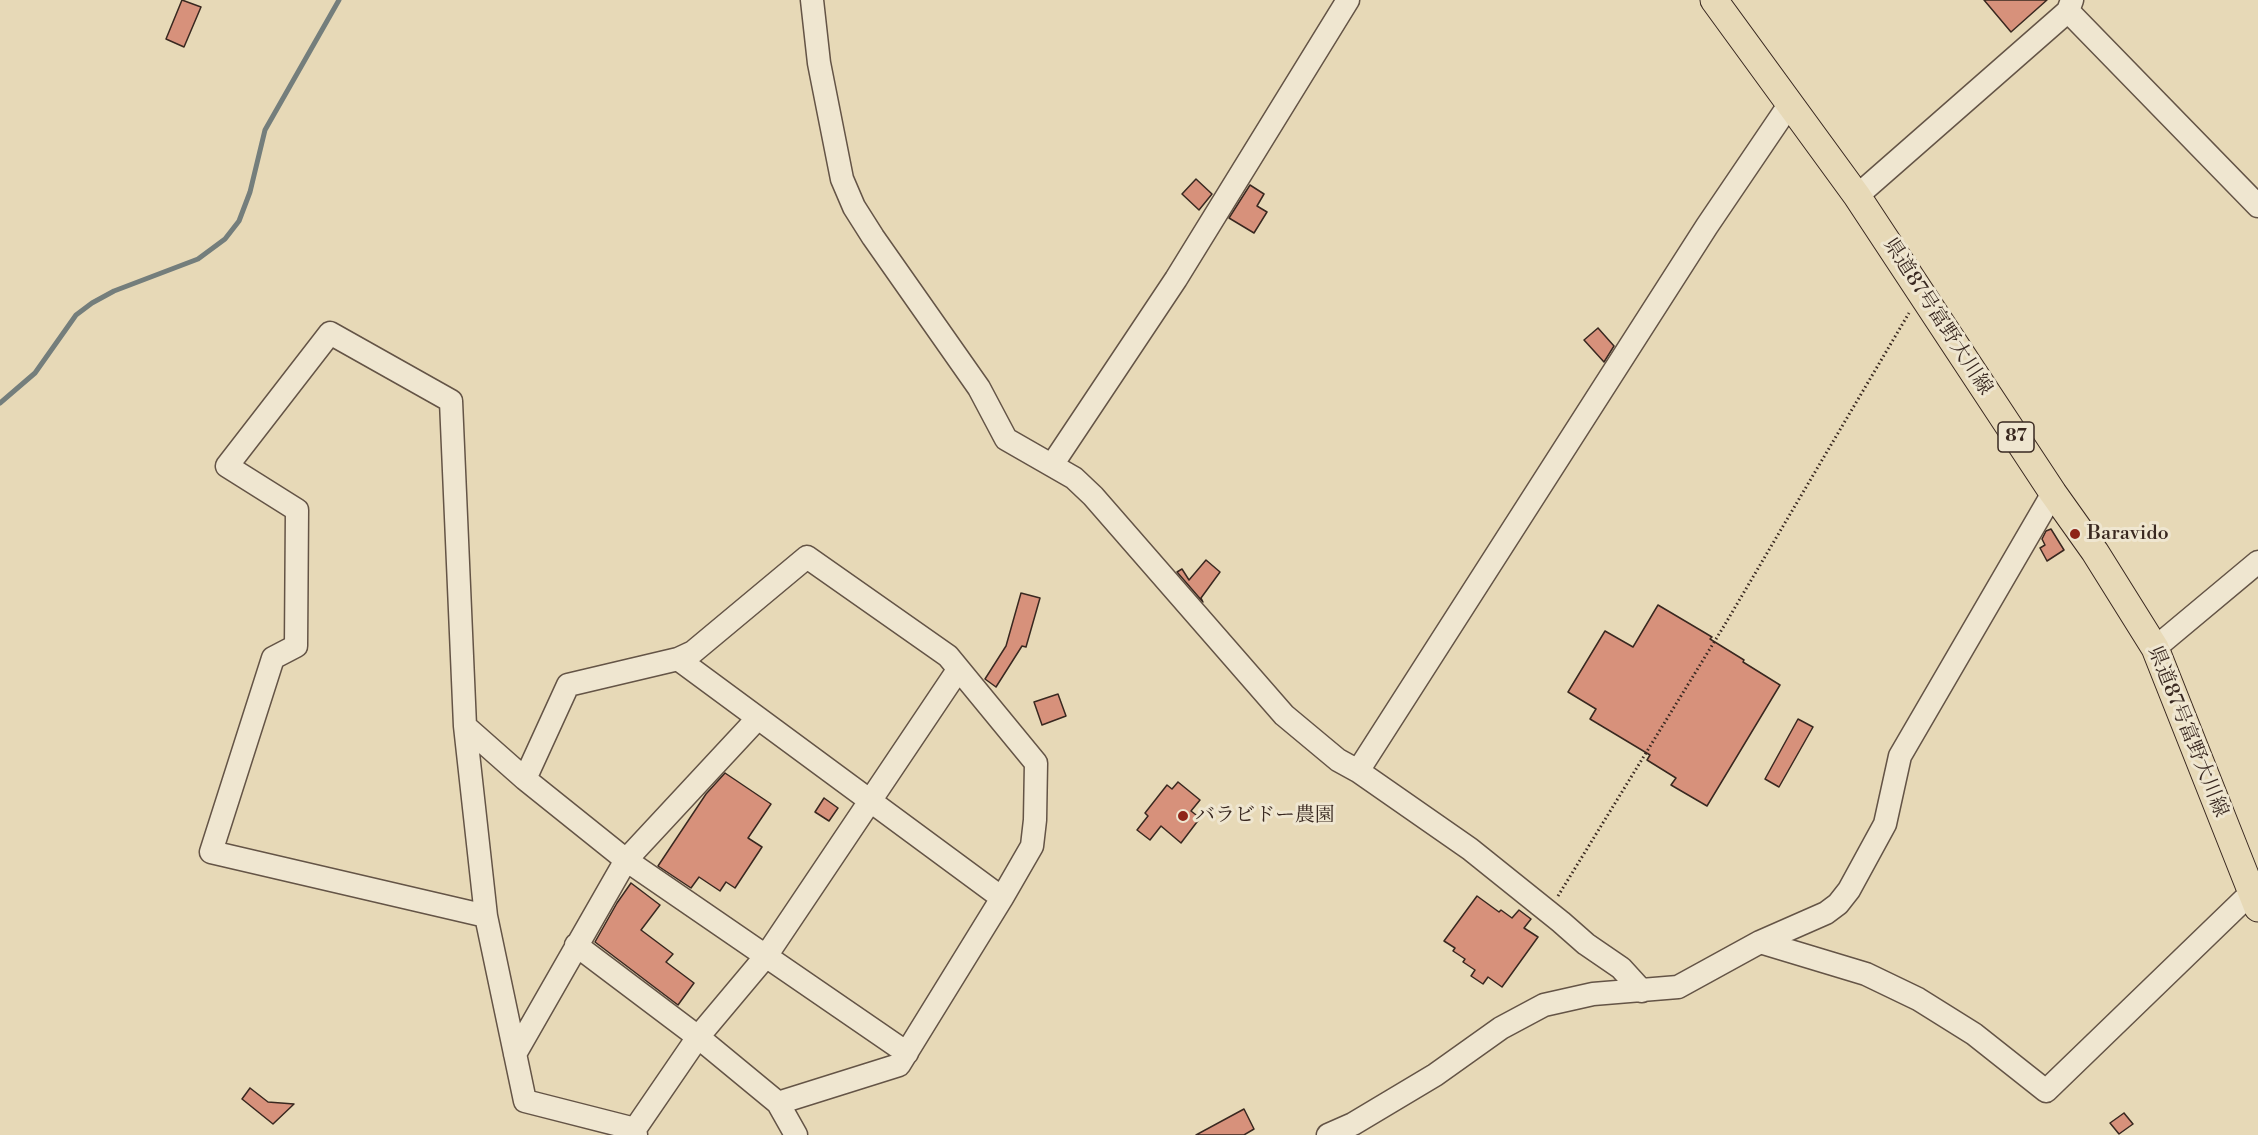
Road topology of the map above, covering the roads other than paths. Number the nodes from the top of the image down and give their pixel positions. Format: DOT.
graph roads {
  1 [pos="812,0"];
  2 [pos="1348,0"];
  3 [pos="1714,0"];
  4 [pos="2070,5"];
  5 [pos="1789,105"];
  6 [pos="1857,196"];
  7 [pos="2258,206"];
  8 [pos="1052,465"];
  9 [pos="2053,493"];
  10 [pos="2258,562"];
  11 [pos="2155,648"];
  12 [pos="678,660"];
  13 [pos="958,670"];
  14 [pos="758,718"];
  15 [pos="465,726"];
  16 [pos="1358,771"];
  17 [pos="525,779"];
  18 [pos="869,800"];
  19 [pos="626,860"];
  20 [pos="1002,898"];
  21 [pos="2255,900"];
  22 [pos="486,916"];
  23 [pos="1760,942"];
  24 [pos="576,945"];
  25 [pos="766,956"];
  26 [pos="1642,991"];
  27 [pos="698,1037"];
  28 [pos="907,1053"];
  29 [pos="515,1054"];
  30 [pos="778,1103"];
  31 [pos="636,1132"];
  32 [pos="796,1135"];
  33 [pos="1328,1135"];
  1 -- 8 [label="street"];
  2 -- 8 [label="street"];
  3 -- 5 [label="main road, 県道87号富野大川線 / 87"];
  4 -- 6 [label="street"];
  4 -- 7 [label="street"];
  5 -- 6 [label="main road, 県道87号富野大川線 / 87"];
  5 -- 16 [label="street"];
  6 -- 9 [label="main road, 県道87号富野大川線 / 87"];
  8 -- 16 [label="street"];
  9 -- 11 [label="main road, 県道87号富野大川線 / 87"];
  9 -- 23 [label="street"];
  10 -- 11 [label="street"];
  11 -- 21 [label="main road, 県道87号富野大川線 / 87"];
  12 -- 13 [label="street"];
  12 -- 14 [label="street"];
  12 -- 17 [label="street"];
  13 -- 18 [label="street"];
  13 -- 20 [label="street"];
  14 -- 18 [label="street"];
  14 -- 19 [label="street"];
  15 -- 17 [label="street"];
  15 -- 22 [label="street"];
  15 -- 22 [label="street"];
  16 -- 26 [label="street"];
  17 -- 19 [label="street"];
  18 -- 20 [label="street"];
  18 -- 25 [label="street"];
  19 -- 24 [label="street"];
  19 -- 25 [label="street"];
  20 -- 28 [label="street"];
  21 -- 23 [label="street"];
  22 -- 29 [label="street"];
  23 -- 26 [label="street"];
  24 -- 27 [label="street"];
  24 -- 29 [label="street"];
  25 -- 27 [label="street"];
  25 -- 28 [label="street"];
  26 -- 33 [label="street"];
  27 -- 30 [label="street"];
  27 -- 31 [label="street"];
  28 -- 30 [label="street"];
  29 -- 31 [label="street"];
  30 -- 32 [label="street"];
}
